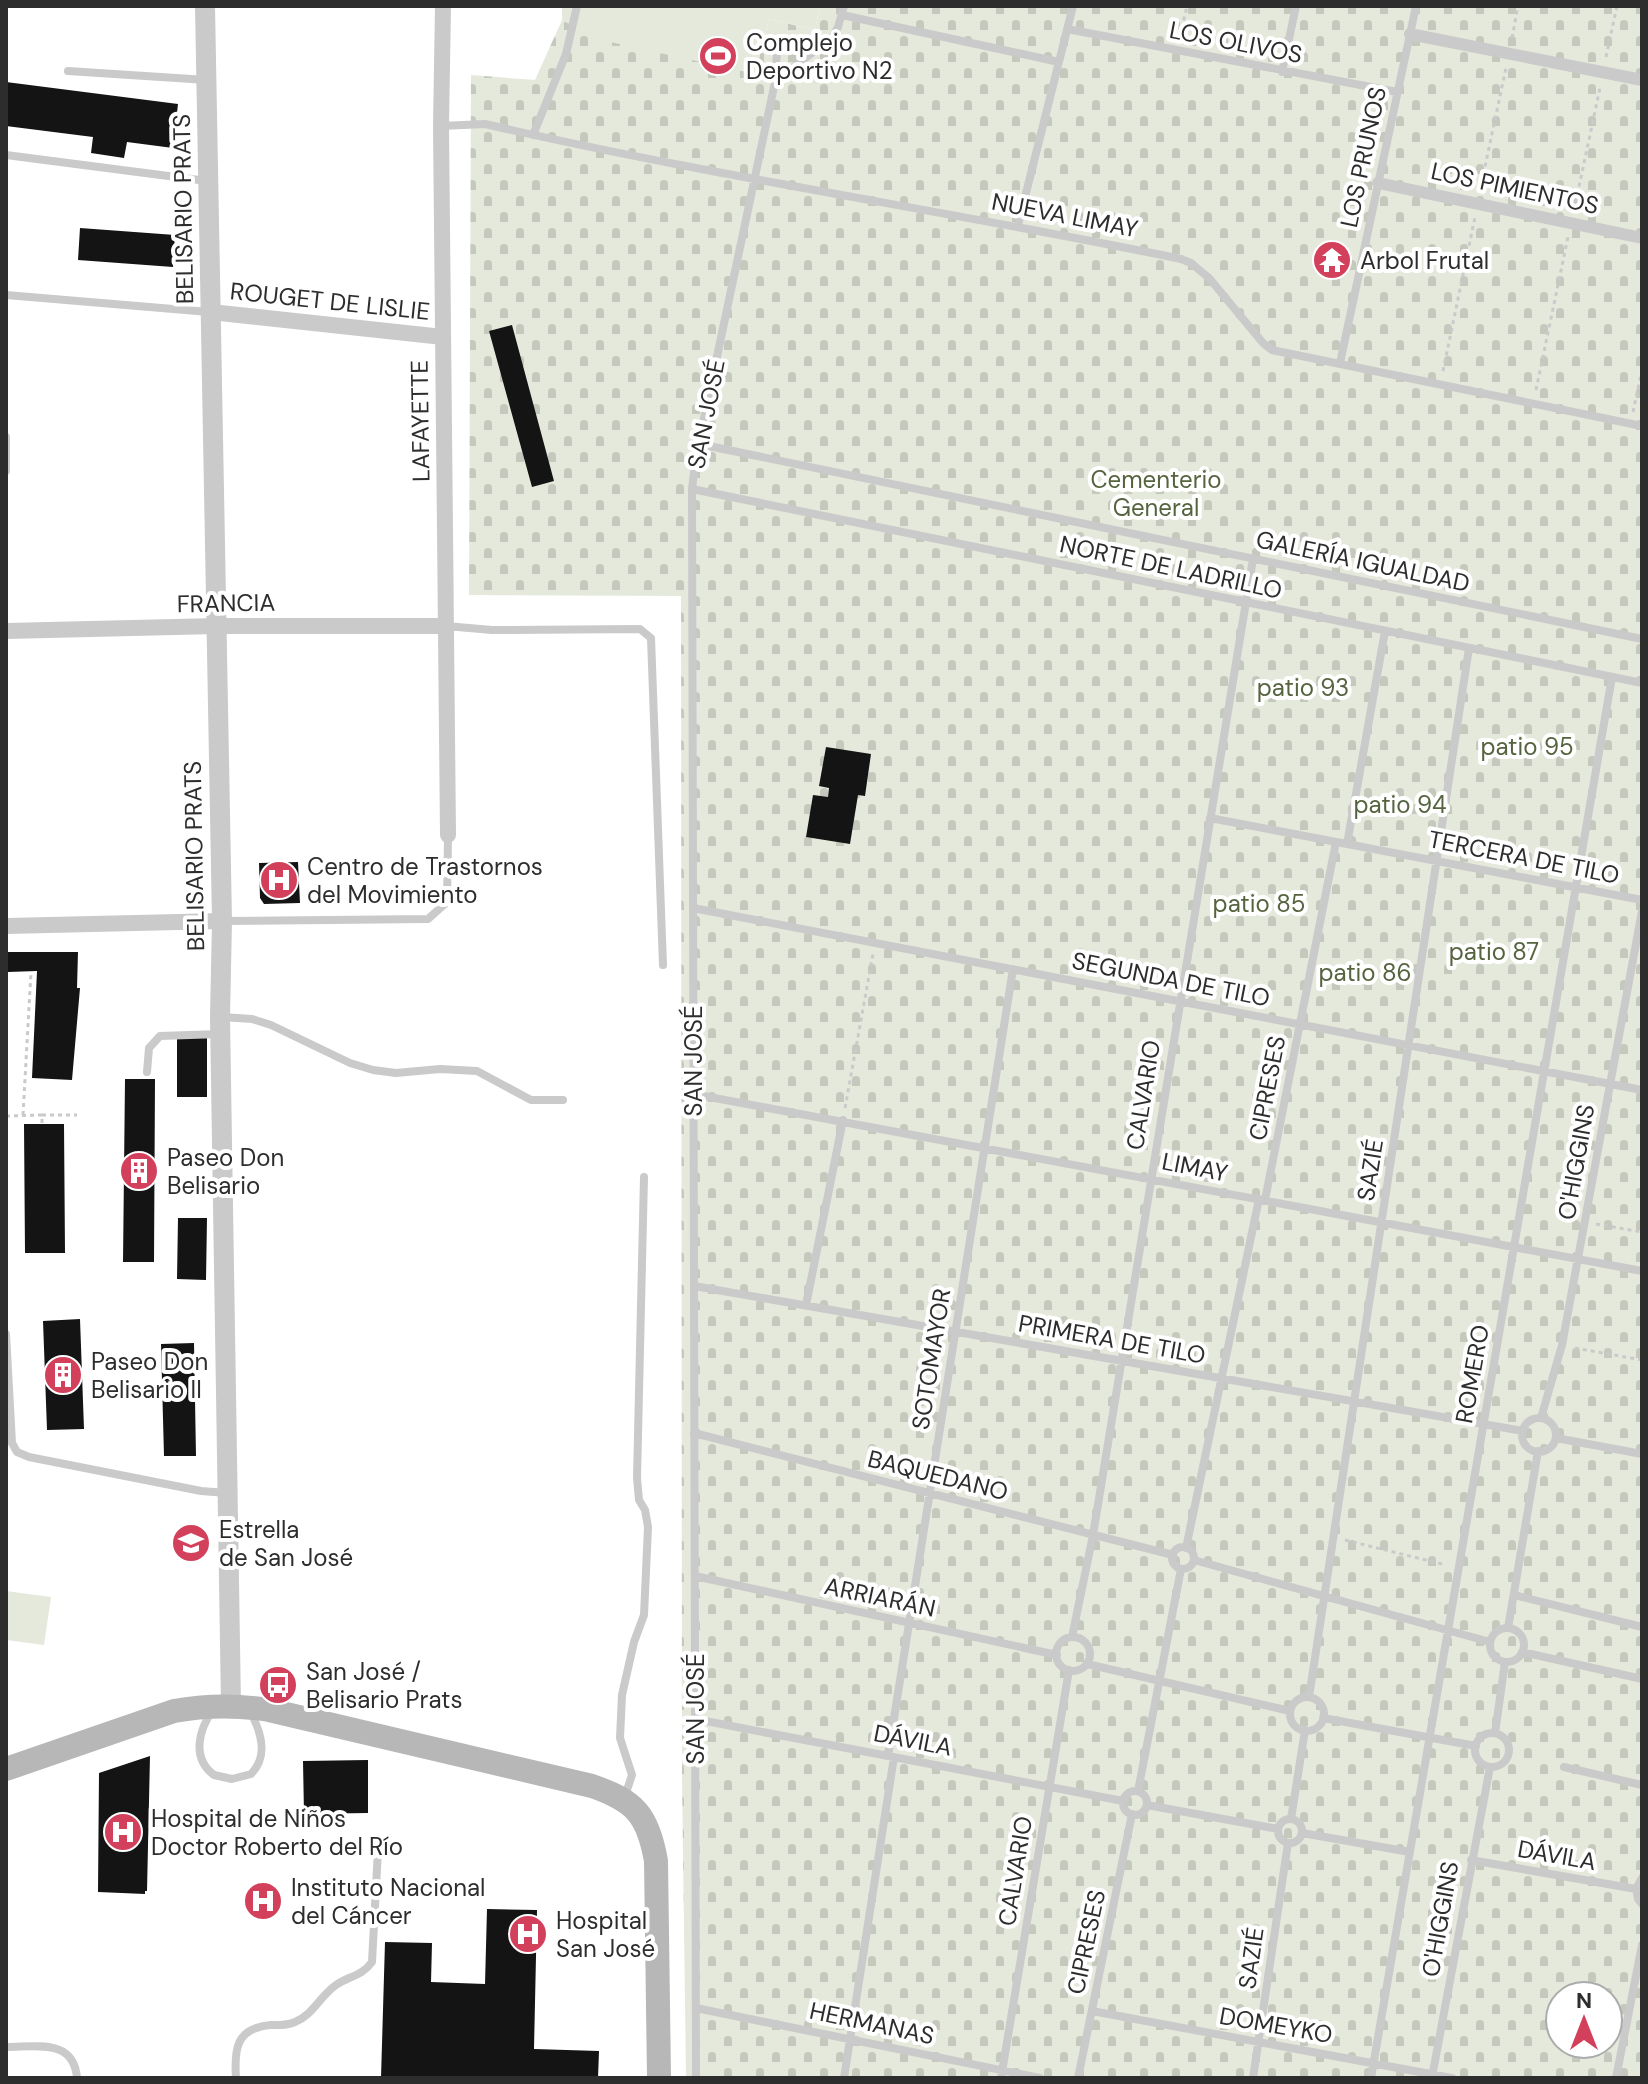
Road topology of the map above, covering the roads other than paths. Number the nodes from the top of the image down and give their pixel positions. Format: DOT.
graph roads {
  1 [pos="205,6"];
  2 [pos="443,6"];
  3 [pos="577,6"];
  4 [pos="1073,6"];
  5 [pos="1296,6"];
  6 [pos="1416,6"];
  7 [pos="843,10"];
  8 [pos="1067,29"];
  9 [pos="1410,34"];
  10 [pos="777,52"];
  11 [pos="1059,62"];
  12 [pos="68,71"];
  13 [pos="1282,72"];
  14 [pos="207,80"];
  15 [pos="1642,80"];
  16 [pos="775,82"];
  17 [pos="1397,92"];
  18 [pos="441,126"];
  19 [pos="533,135"];
  20 [pos="6,155"];
  21 [pos="755,179"];
  22 [pos="209,181"];
  23 [pos="1378,183"];
  24 [pos="1018,225"];
  25 [pos="1642,238"];
  26 [pos="6,295"];
  27 [pos="211,312"];
  28 [pos="443,337"];
  29 [pos="1340,363"];
  30 [pos="1642,426"];
  31 [pos="6,437"];
  32 [pos="699,444"];
  33 [pos="6,471"];
  34 [pos="692,489"];
  35 [pos="1253,559"];
  36 [pos="1245,602"];
  37 [pos="217,626"];
  38 [pos="446,626"];
  39 [pos="6,631"];
  40 [pos="1385,631"];
  41 [pos="1642,639"];
  42 [pos="1469,648"];
  43 [pos="1612,677"];
  44 [pos="1642,683"];
  45 [pos="1210,818"];
  46 [pos="448,835"];
  47 [pos="1336,842"];
  48 [pos="1347,844"];
  49 [pos="1437,861"];
  50 [pos="1576,887"];
  51 [pos="1642,900"];
  52 [pos="693,908"];
  53 [pos="1642,911"];
  54 [pos="222,921"];
  55 [pos="6,926"];
  56 [pos="663,965"];
  57 [pos="1013,969"];
  58 [pos="1179,1001"];
  59 [pos="1300,1024"];
  60 [pos="220,1026"];
  61 [pos="1409,1045"];
  62 [pos="1544,1071"];
  63 [pos="147,1072"];
  64 [pos="1610,1084"];
  65 [pos="1642,1090"];
  66 [pos="693,1094"];
  67 [pos="563,1100"];
  68 [pos="843,1120"];
  69 [pos="985,1147"];
  70 [pos="644,1177"];
  71 [pos="1150,1178"];
  72 [pos="1262,1200"];
  73 [pos="1382,1222"];
  74 [pos="1514,1247"];
  75 [pos="1578,1259"];
  76 [pos="1642,1271"];
  77 [pos="694,1286"];
  78 [pos="806,1305"];
  79 [pos="955,1332"];
  80 [pos="6,1334"];
  81 [pos="1120,1361"];
  82 [pos="1222,1379"];
  83 [pos="1354,1402"];
  84 [pos="1541,1418"];
  85 [pos="1483,1425"];
  86 [pos="1523,1431"];
  87 [pos="694,1433"];
  88 [pos="1556,1438"];
  89 [pos="1538,1451"];
  90 [pos="1642,1454"];
  91 [pos="228,1493"];
  92 [pos="929,1493"];
  93 [pos="1093,1535"];
  94 [pos="1186,1548"];
  95 [pos="1173,1555"];
  96 [pos="1194,1560"];
  97 [pos="1181,1569"];
  98 [pos="695,1576"];
  99 [pos="1514,1595"];
  100 [pos="1323,1596"];
  101 [pos="909,1624"];
  102 [pos="1642,1627"];
  103 [pos="1508,1628"];
  104 [pos="1447,1630"];
  105 [pos="1072,1637"];
  106 [pos="1490,1642"];
  107 [pos="1522,1652"];
  108 [pos="1057,1655"];
  109 [pos="1505,1662"];
  110 [pos="1087,1664"];
  111 [pos="1069,1670"];
  112 [pos="1642,1679"];
  113 [pos="1159,1681"];
  114 [pos="1309,1697"];
  115 [pos="231,1706"];
  116 [pos="1290,1711"];
  117 [pos="1323,1718"];
  118 [pos="695,1719"];
  119 [pos="1305,1730"];
  120 [pos="1495,1733"];
  121 [pos="1430,1738"];
  122 [pos="1476,1746"];
  123 [pos="891,1756"];
  124 [pos="1490,1767"];
  125 [pos="1564,1767"];
  126 [pos="6,1769"];
  127 [pos="1642,1785"];
  128 [pos="1049,1787"];
  129 [pos="1138,1791"];
  130 [pos="625,1799"];
  131 [pos="1123,1801"];
  132 [pos="1147,1805"];
  133 [pos="1132,1814"];
  134 [pos="1291,1819"];
  135 [pos="1278,1829"];
  136 [pos="1302,1833"];
  137 [pos="1288,1843"];
  138 [pos="378,1850"];
  139 [pos="1410,1852"];
  140 [pos="1471,1860"];
  141 [pos="1642,1878"];
  142 [pos="1636,1889"];
  143 [pos="1642,1904"];
  144 [pos="1642,1945"];
  145 [pos="696,2008"];
  146 [pos="1092,2011"];
  147 [pos="850,2039"];
  148 [pos="1259,2043"];
  149 [pos="6,2047"];
  150 [pos="1374,2063"];
  151 [pos="1001,2074"];
  152 [pos="1432,2076"];
  153 [pos="77,2078"];
  154 [pos="236,2078"];
  155 [pos="659,2078"];
  156 [pos="696,2078"];
  157 [pos="844,2078"];
  158 [pos="1040,2078"];
  159 [pos="1078,2078"];
  160 [pos="1253,2078"];
  161 [pos="1371,2078"];
  162 [pos="1452,2078"];
  163 [pos="1616,2078"];
  1 -- 14 [label="street, BELISARIO PRATS"];
  2 -- 18 [label="street, LAFAYETTE"];
  3 -- 19 [label="lane"];
  4 -- 8 [label="lane"];
  5 -- 13 [label="lane"];
  6 -- 9 [label="lane, LOS PRUNOS"];
  7 -- 11 [label="lane"];
  7 -- 16 [label="lane"];
  8 -- 11 [label="lane"];
  8 -- 13 [label="lane, LOS OLIVOS"];
  9 -- 15 [label="street"];
  9 -- 17 [label="lane, LOS PRUNOS"];
  10 -- 16 [label="lane, SAN JOSÉ"];
  11 -- 24 [label="lane"];
  12 -- 14 [label="lane"];
  13 -- 17 [label="lane, LOS OLIVOS"];
  14 -- 22 [label="street, BELISARIO PRATS"];
  16 -- 21 [label="lane, SAN JOSÉ"];
  17 -- 23 [label="lane, LOS PRUNOS"];
  18 -- 19 [label="lane, NUEVA LIMAY"];
  18 -- 28 [label="street, LAFAYETTE"];
  19 -- 21 [label="lane, NUEVA LIMAY"];
  20 -- 22 [label="lane"];
  21 -- 24 [label="lane, NUEVA LIMAY"];
  21 -- 32 [label="lane, SAN JOSÉ"];
  22 -- 27 [label="street, BELISARIO PRATS"];
  23 -- 25 [label="street, LOS PIMIENTOS"];
  23 -- 29 [label="lane, LOS PRUNOS"];
  24 -- 29 [label="lane, NUEVA LIMAY"];
  26 -- 27 [label="lane"];
  27 -- 28 [label="street, ROUGET DE LISLIE"];
  27 -- 37 [label="street, BELISARIO PRATS"];
  28 -- 38 [label="street, LAFAYETTE"];
  29 -- 30 [label="lane, NUEVA LIMAY"];
  31 -- 33 [label="lane"];
  32 -- 34 [label="lane, SAN JOSÉ"];
  32 -- 35 [label="lane, GALERÍA IGUALDAD"];
  34 -- 36 [label="lane, NORTE DE LADRILLO"];
  34 -- 52 [label="lane, SAN JOSÉ"];
  35 -- 36 [label="lane, CALVARIO"];
  35 -- 41 [label="lane, GALERÍA IGUALDAD"];
  36 -- 40 [label="lane, NORTE DE LADRILLO"];
  36 -- 45 [label="lane, CALVARIO"];
  37 -- 38 [label="street, FRANCIA"];
  37 -- 39 [label="street, FRANCIA"];
  37 -- 54 [label="street, BELISARIO PRATS"];
  38 -- 46 [label="street, LAFAYETTE"];
  38 -- 56 [label="lane"];
  40 -- 42 [label="lane, NORTE DE LADRILLO"];
  40 -- 48 [label="lane"];
  42 -- 43 [label="lane, NORTE DE LADRILLO"];
  42 -- 49 [label="lane, SAZIÉ"];
  43 -- 44 [label="lane, NORTE DE LADRILLO"];
  43 -- 50 [label="lane, ROMERO"];
  45 -- 47 [label="lane, TERCERA DE TILO"];
  45 -- 58 [label="lane, CALVARIO"];
  46 -- 54 [label="lane"];
  47 -- 48 [label="lane, TERCERA DE TILO"];
  47 -- 59 [label="lane, CIPRESES"];
  48 -- 49 [label="lane, TERCERA DE TILO"];
  49 -- 50 [label="lane, TERCERA DE TILO"];
  49 -- 61 [label="lane, SAZIÉ"];
  50 -- 51 [label="lane, TERCERA DE TILO"];
  50 -- 62 [label="lane, ROMERO"];
  52 -- 57 [label="lane, SEGUNDA DE TILO"];
  52 -- 66 [label="lane, SAN JOSÉ"];
  53 -- 64 [label="lane, O'HIGGINS"];
  54 -- 55 [label="street"];
  54 -- 60 [label="street, BELISARIO PRATS"];
  57 -- 58 [label="lane, SEGUNDA DE TILO"];
  57 -- 69 [label="lane, SOTOMAYOR"];
  58 -- 59 [label="lane, SEGUNDA DE TILO"];
  58 -- 71 [label="lane, CALVARIO"];
  59 -- 61 [label="lane, SEGUNDA DE TILO"];
  59 -- 72 [label="lane, CIPRESES"];
  60 -- 63 [label="lane"];
  60 -- 67 [label="lane"];
  60 -- 91 [label="street, BELISARIO PRATS"];
  61 -- 62 [label="lane, SEGUNDA DE TILO"];
  61 -- 73 [label="lane, SAZIÉ"];
  62 -- 64 [label="lane, SEGUNDA DE TILO"];
  62 -- 74 [label="lane, ROMERO"];
  64 -- 65 [label="lane, SEGUNDA DE TILO"];
  64 -- 75 [label="lane, O'HIGGINS"];
  66 -- 68 [label="lane, LIMAY"];
  66 -- 77 [label="lane, SAN JOSÉ"];
  68 -- 69 [label="lane, LIMAY"];
  68 -- 78 [label="lane"];
  69 -- 71 [label="lane, LIMAY"];
  69 -- 79 [label="lane, SOTOMAYOR"];
  70 -- 130 [label="lane"];
  71 -- 72 [label="lane, LIMAY"];
  71 -- 81 [label="lane, CALVARIO"];
  72 -- 73 [label="lane, LIMAY"];
  72 -- 82 [label="lane, CIPRESES"];
  73 -- 74 [label="lane, LIMAY"];
  73 -- 83 [label="lane, SAZIÉ"];
  74 -- 75 [label="lane, LIMAY"];
  74 -- 85 [label="lane, ROMERO"];
  75 -- 76 [label="lane, LIMAY"];
  75 -- 84 [label="lane, O'HIGGINS"];
  77 -- 78 [label="lane, PRIMERA DE TILO"];
  77 -- 87 [label="lane, SAN JOSÉ"];
  78 -- 79 [label="lane, PRIMERA DE TILO"];
  79 -- 81 [label="lane, PRIMERA DE TILO"];
  79 -- 92 [label="lane, SOTOMAYOR"];
  80 -- 91 [label="lane"];
  81 -- 82 [label="lane, PRIMERA DE TILO"];
  81 -- 93 [label="lane, CALVARIO"];
  82 -- 83 [label="lane, PRIMERA DE TILO"];
  82 -- 94 [label="lane, CIPRESES"];
  83 -- 85 [label="lane, PRIMERA DE TILO"];
  83 -- 100 [label="lane, SAZIÉ"];
  84 -- 86 [label="lane"];
  84 -- 88 [label="lane"];
  85 -- 86 [label="lane, PRIMERA DE TILO"];
  85 -- 104 [label="lane, ROMERO"];
  86 -- 89 [label="lane"];
  87 -- 92 [label="lane, BAQUEDANO"];
  87 -- 98 [label="lane, SAN JOSÉ"];
  88 -- 89 [label="lane"];
  88 -- 90 [label="lane"];
  89 -- 99 [label="lane"];
  91 -- 115 [label="street, BELISARIO PRATS"];
  92 -- 93 [label="lane, BAQUEDANO"];
  92 -- 101 [label="lane, SOTOMAYOR"];
  93 -- 95 [label="lane, BAQUEDANO"];
  93 -- 105 [label="lane, CALVARIO"];
  94 -- 95 [label="lane"];
  94 -- 96 [label="lane"];
  95 -- 97 [label="lane"];
  96 -- 97 [label="lane"];
  96 -- 100 [label="lane"];
  97 -- 113 [label="lane"];
  98 -- 101 [label="lane, ARRIARÁN"];
  98 -- 118 [label="lane, SAN JOSÉ"];
  99 -- 102 [label="lane"];
  99 -- 103 [label="lane"];
  100 -- 104 [label="lane"];
  100 -- 114 [label="lane, SAZIÉ"];
  101 -- 108 [label="lane, ARRIARÁN"];
  101 -- 123 [label="lane, SOTOMAYOR"];
  103 -- 106 [label="lane"];
  103 -- 107 [label="lane"];
  104 -- 106 [label="lane"];
  104 -- 121 [label="lane, ROMERO"];
  105 -- 108 [label="lane"];
  105 -- 110 [label="lane"];
  106 -- 109 [label="lane"];
  107 -- 109 [label="lane"];
  107 -- 112 [label="lane"];
  108 -- 111 [label="lane"];
  109 -- 120 [label="lane"];
  110 -- 111 [label="lane"];
  110 -- 113 [label="lane"];
  111 -- 128 [label="lane, CALVARIO"];
  113 -- 116 [label="lane"];
  113 -- 129 [label="lane"];
  114 -- 116 [label="lane"];
  114 -- 117 [label="lane"];
  115 -- 115 [label="lane"];
  115 -- 126 [label="main road"];
  115 -- 130 [label="main road"];
  116 -- 119 [label="lane"];
  117 -- 119 [label="lane"];
  117 -- 121 [label="lane"];
  118 -- 123 [label="lane, DÁVILA"];
  118 -- 145 [label="lane, SAN JOSÉ"];
  119 -- 134 [label="lane"];
  120 -- 122 [label="lane"];
  120 -- 124 [label="lane"];
  121 -- 122 [label="lane"];
  121 -- 139 [label="lane, ROMERO"];
  122 -- 124 [label="lane"];
  123 -- 128 [label="lane, DÁVILA"];
  123 -- 147 [label="lane, SOTOMAYOR"];
  124 -- 140 [label="lane, O'HIGGINS"];
  125 -- 127 [label="lane"];
  128 -- 131 [label="lane, DÁVILA"];
  128 -- 151 [label="lane, CALVARIO"];
  129 -- 131 [label="lane"];
  129 -- 132 [label="lane"];
  130 -- 155 [label="main road"];
  131 -- 133 [label="lane"];
  132 -- 133 [label="lane"];
  132 -- 135 [label="lane"];
  133 -- 146 [label="lane, CIPRESES"];
  134 -- 135 [label="lane"];
  134 -- 136 [label="lane"];
  135 -- 137 [label="lane"];
  136 -- 137 [label="lane"];
  136 -- 139 [label="lane"];
  137 -- 148 [label="lane, SAZIÉ"];
  138 -- 154 [label="lane"];
  139 -- 150 [label="lane, ROMERO"];
  140 -- 142 [label="lane, DÁVILA"];
  140 -- 152 [label="lane, O'HIGGINS"];
  141 -- 142 [label="lane"];
  142 -- 143 [label="lane"];
  144 -- 163 [label="lane"];
  145 -- 147 [label="lane, HERMANAS"];
  145 -- 156 [label="lane, SAN JOSÉ"];
  146 -- 148 [label="lane, DOMEYKO"];
  146 -- 159 [label="lane, CIPRESES"];
  147 -- 151 [label="lane, HERMANAS"];
  147 -- 157 [label="lane, SOTOMAYOR"];
  148 -- 150 [label="lane, DOMEYKO"];
  148 -- 160 [label="lane, SAZIÉ"];
  149 -- 153 [label="lane"];
  150 -- 152 [label="lane, DOMEYKO"];
  150 -- 161 [label="lane, ROMERO"];
  151 -- 158 [label="lane, HERMANAS"];
  152 -- 162 [label="lane, DOMEYKO"];
}
